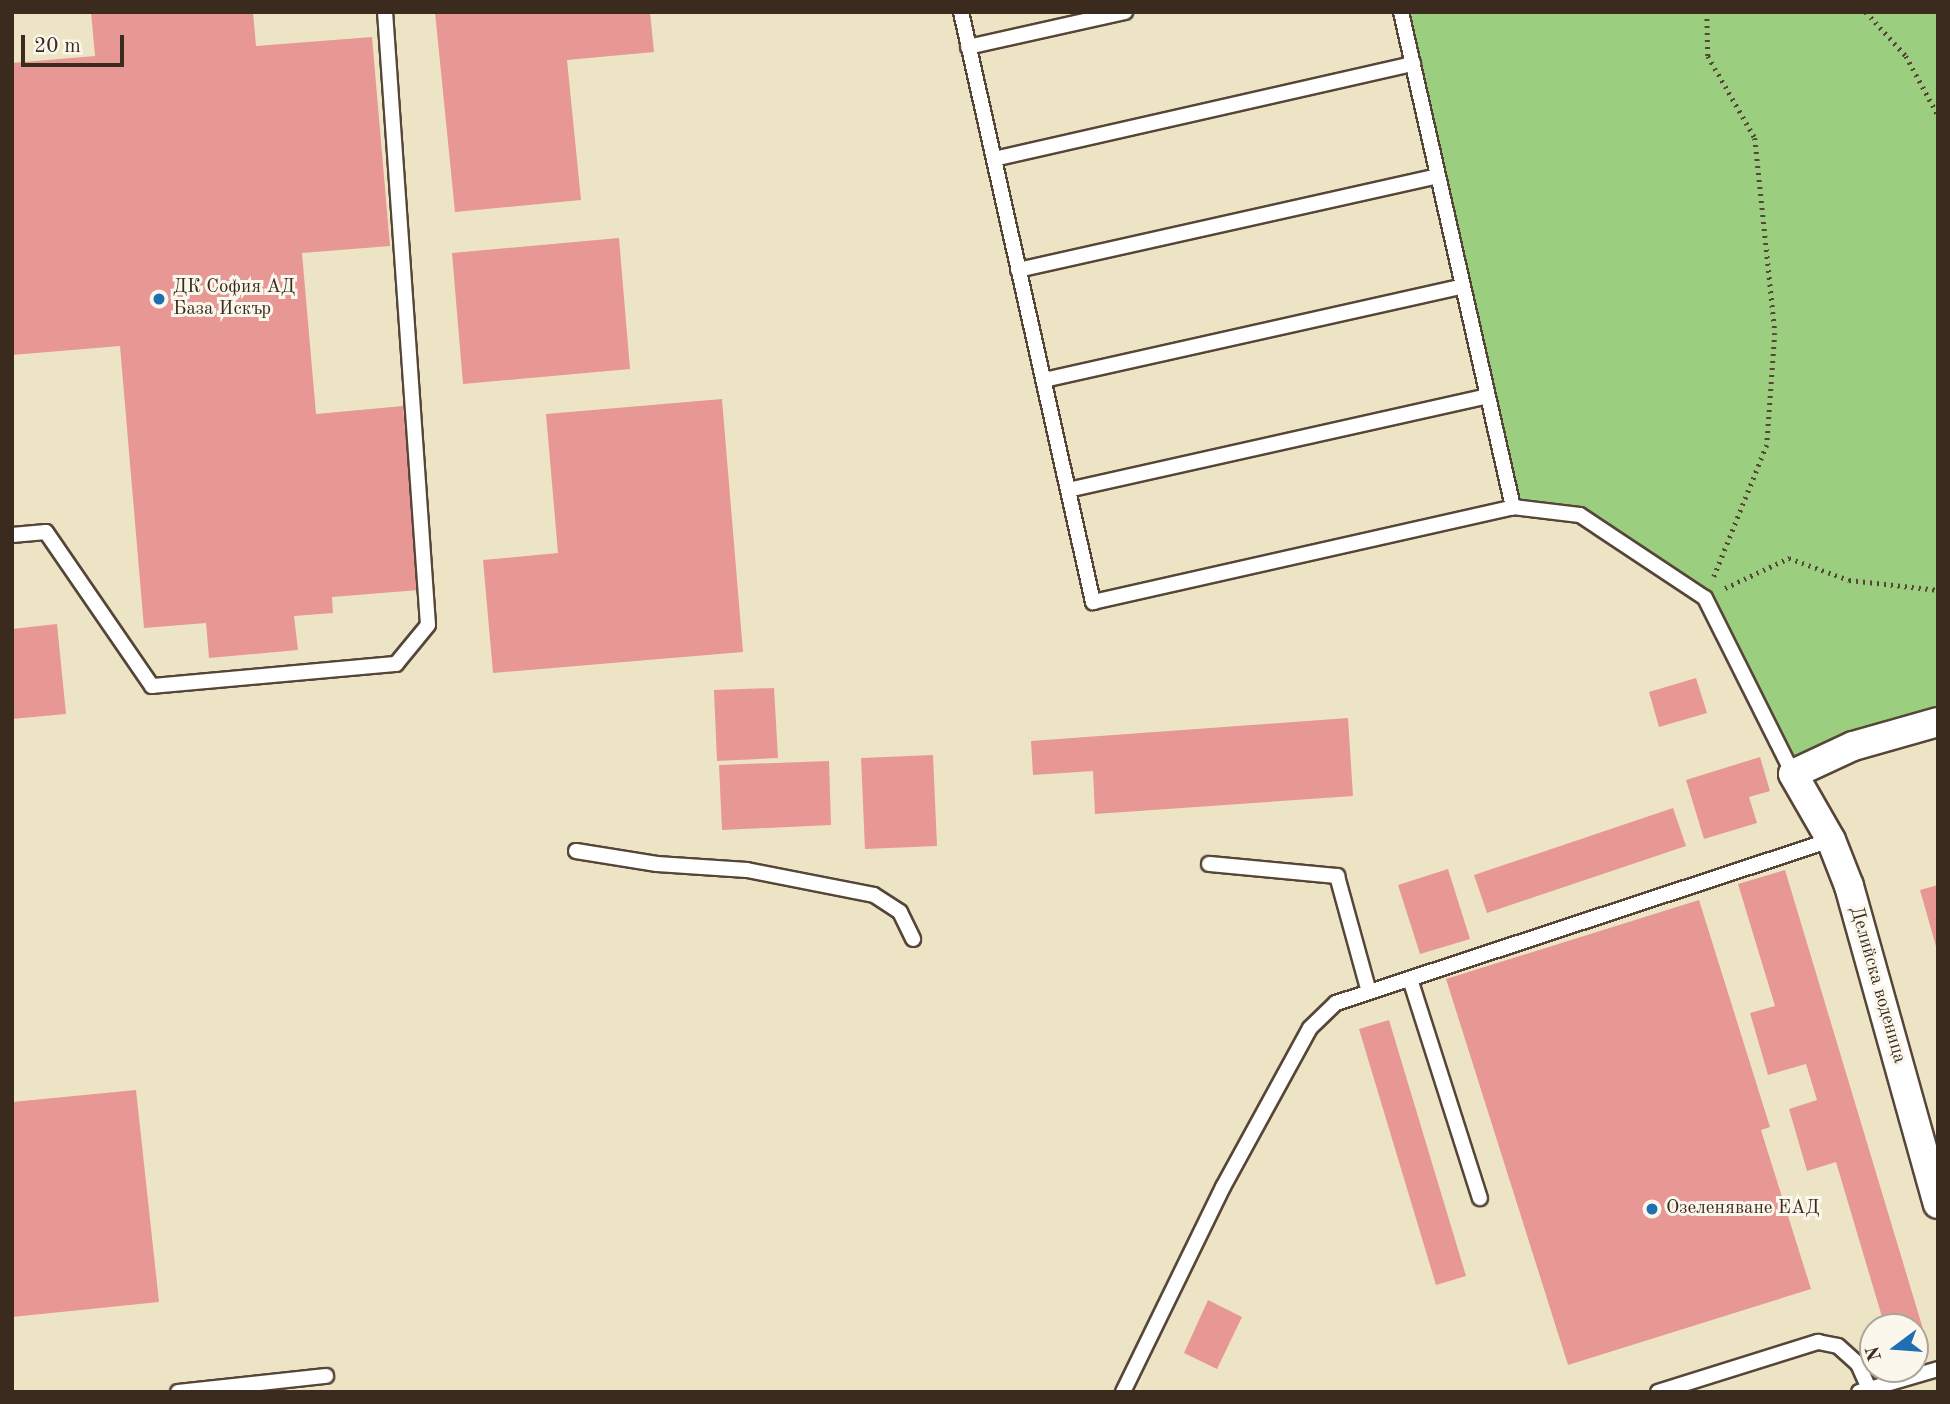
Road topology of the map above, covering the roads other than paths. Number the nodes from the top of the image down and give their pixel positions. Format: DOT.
graph roads {
  1 [pos="385,12"];
  2 [pos="961,12"];
  3 [pos="1125,12"];
  4 [pos="1401,12"];
  5 [pos="968,47"];
  6 [pos="1413,64"];
  7 [pos="994,159"];
  8 [pos="1438,176"];
  9 [pos="1018,270"];
  10 [pos="1463,286"];
  11 [pos="1044,380"];
  12 [pos="1488,396"];
  13 [pos="1068,490"];
  14 [pos="1513,507"];
  15 [pos="12,535"];
  16 [pos="1938,722"];
  17 [pos="1793,775"];
  18 [pos="1831,840"];
  19 [pos="576,851"];
  20 [pos="1209,864"];
  21 [pos="913,939"];
  22 [pos="1410,979"];
  23 [pos="1369,992"];
  24 [pos="1480,1198"];
  25 [pos="1938,1205"];
  26 [pos="1938,1369"];
  27 [pos="326,1376"];
  28 [pos="1864,1390"];
  29 [pos="178,1392"];
  30 [pos="1122,1392"];
  31 [pos="1658,1392"];
  1 -- 15 [label="lane"];
  2 -- 5 [label="lane"];
  3 -- 5 [label="lane"];
  4 -- 6 [label="lane"];
  5 -- 7 [label="lane"];
  6 -- 7 [label="lane"];
  6 -- 8 [label="lane"];
  7 -- 9 [label="lane"];
  8 -- 9 [label="lane"];
  8 -- 10 [label="lane"];
  9 -- 11 [label="lane"];
  10 -- 11 [label="lane"];
  10 -- 12 [label="lane"];
  11 -- 13 [label="lane"];
  12 -- 13 [label="lane"];
  12 -- 14 [label="lane"];
  13 -- 14 [label="lane"];
  14 -- 17 [label="lane"];
  16 -- 17 [label="street"];
  17 -- 18 [label="street, Делийска воденица"];
  18 -- 22 [label="lane"];
  18 -- 25 [label="street, Делийска воденица"];
  19 -- 21 [label="lane"];
  20 -- 23 [label="lane"];
  22 -- 23 [label="lane"];
  22 -- 24 [label="lane"];
  23 -- 30 [label="lane"];
  26 -- 28 [label="lane"];
  27 -- 29 [label="lane"];
  28 -- 31 [label="lane"];
}
